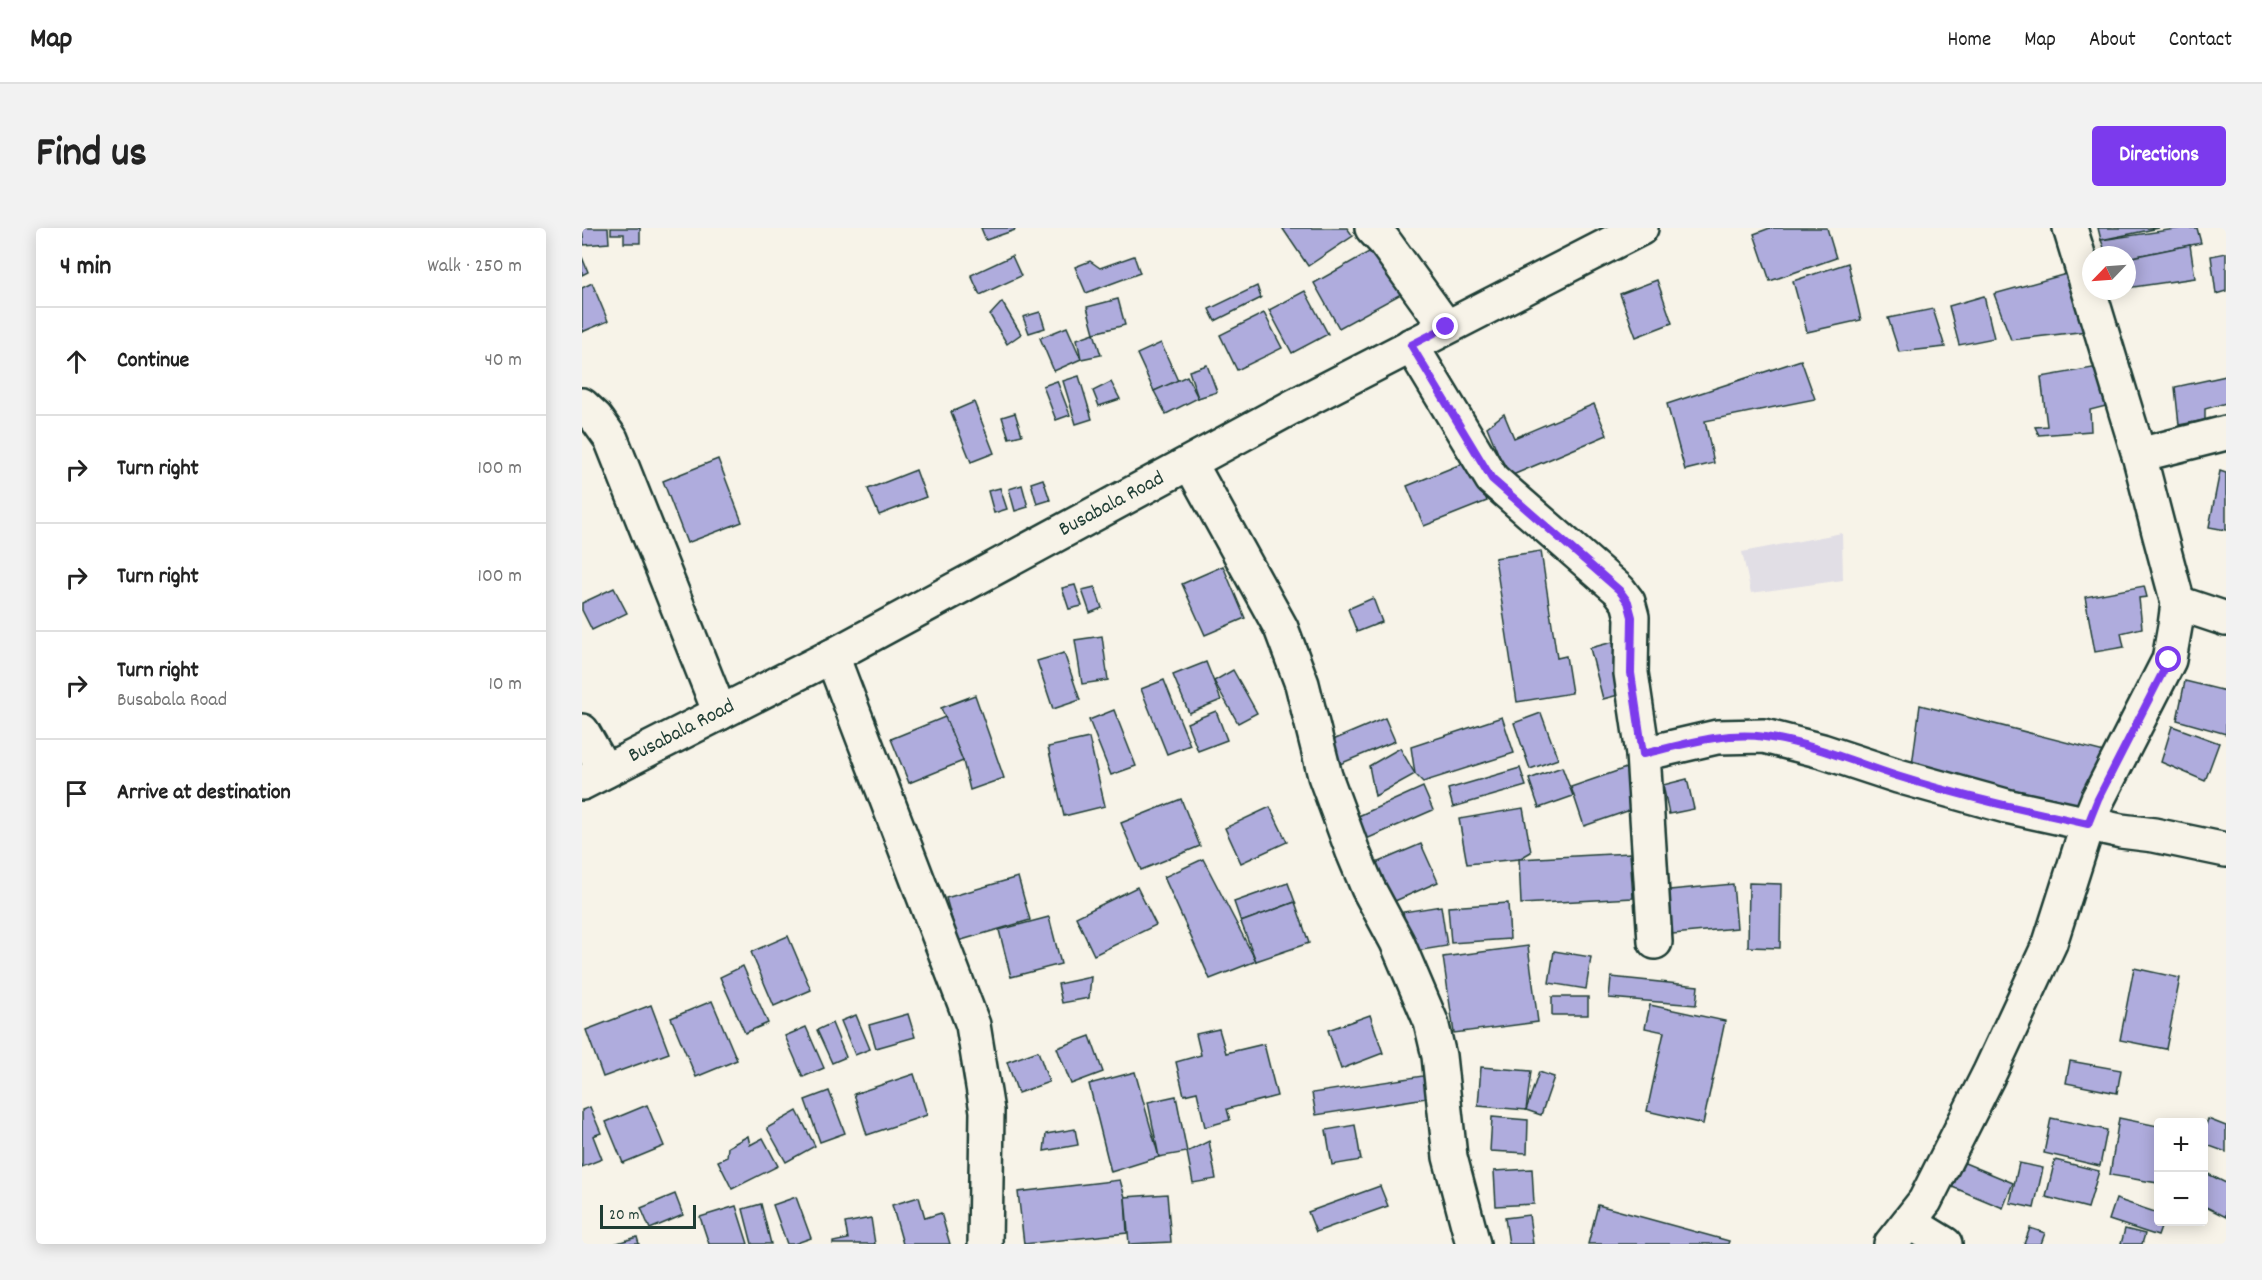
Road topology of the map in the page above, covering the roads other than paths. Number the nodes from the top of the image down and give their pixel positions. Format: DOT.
graph roads {
  1 [pos="1372,228"];
  2 [pos="1641,228"];
  3 [pos="2070,228"];
  4 [pos="1446,327"];
  5 [pos="1411,345"];
  6 [pos="582,405"];
  7 [pos="2226,433"];
  8 [pos="2139,455"];
  9 [pos="1190,463"];
  10 [pos="2178,603"];
  11 [pos="2226,620"];
  12 [pos="831,656"];
  13 [pos="720,713"];
  14 [pos="582,731"];
  15 [pos="1643,754"];
  16 [pos="593,777"];
  17 [pos="2088,824"];
  18 [pos="2226,850"];
  19 [pos="1655,942"];
  20 [pos="1900,1233"];
  21 [pos="985,1244"];
  22 [pos="1473,1244"];
  23 [pos="1945,1244"];
  1 -- 4 [label="street"];
  2 -- 4 [label="street, Busabala Road"];
  3 -- 8 [label="street"];
  4 -- 5 [label="street, Busabala Road"];
  5 -- 9 [label="street, Busabala Road"];
  5 -- 15 [label="street"];
  6 -- 13 [label="street"];
  7 -- 8 [label="street"];
  8 -- 10 [label="street"];
  9 -- 12 [label="street, Busabala Road"];
  9 -- 22 [label="street"];
  10 -- 11 [label="street"];
  10 -- 17 [label="street"];
  12 -- 13 [label="street, Busabala Road"];
  12 -- 21 [label="street"];
  13 -- 16 [label="street, Busabala Road"];
  14 -- 16 [label="street"];
  15 -- 17 [label="street"];
  15 -- 19 [label="street"];
  17 -- 18 [label="street"];
  17 -- 20 [label="street"];
  20 -- 23 [label="street"];
}
